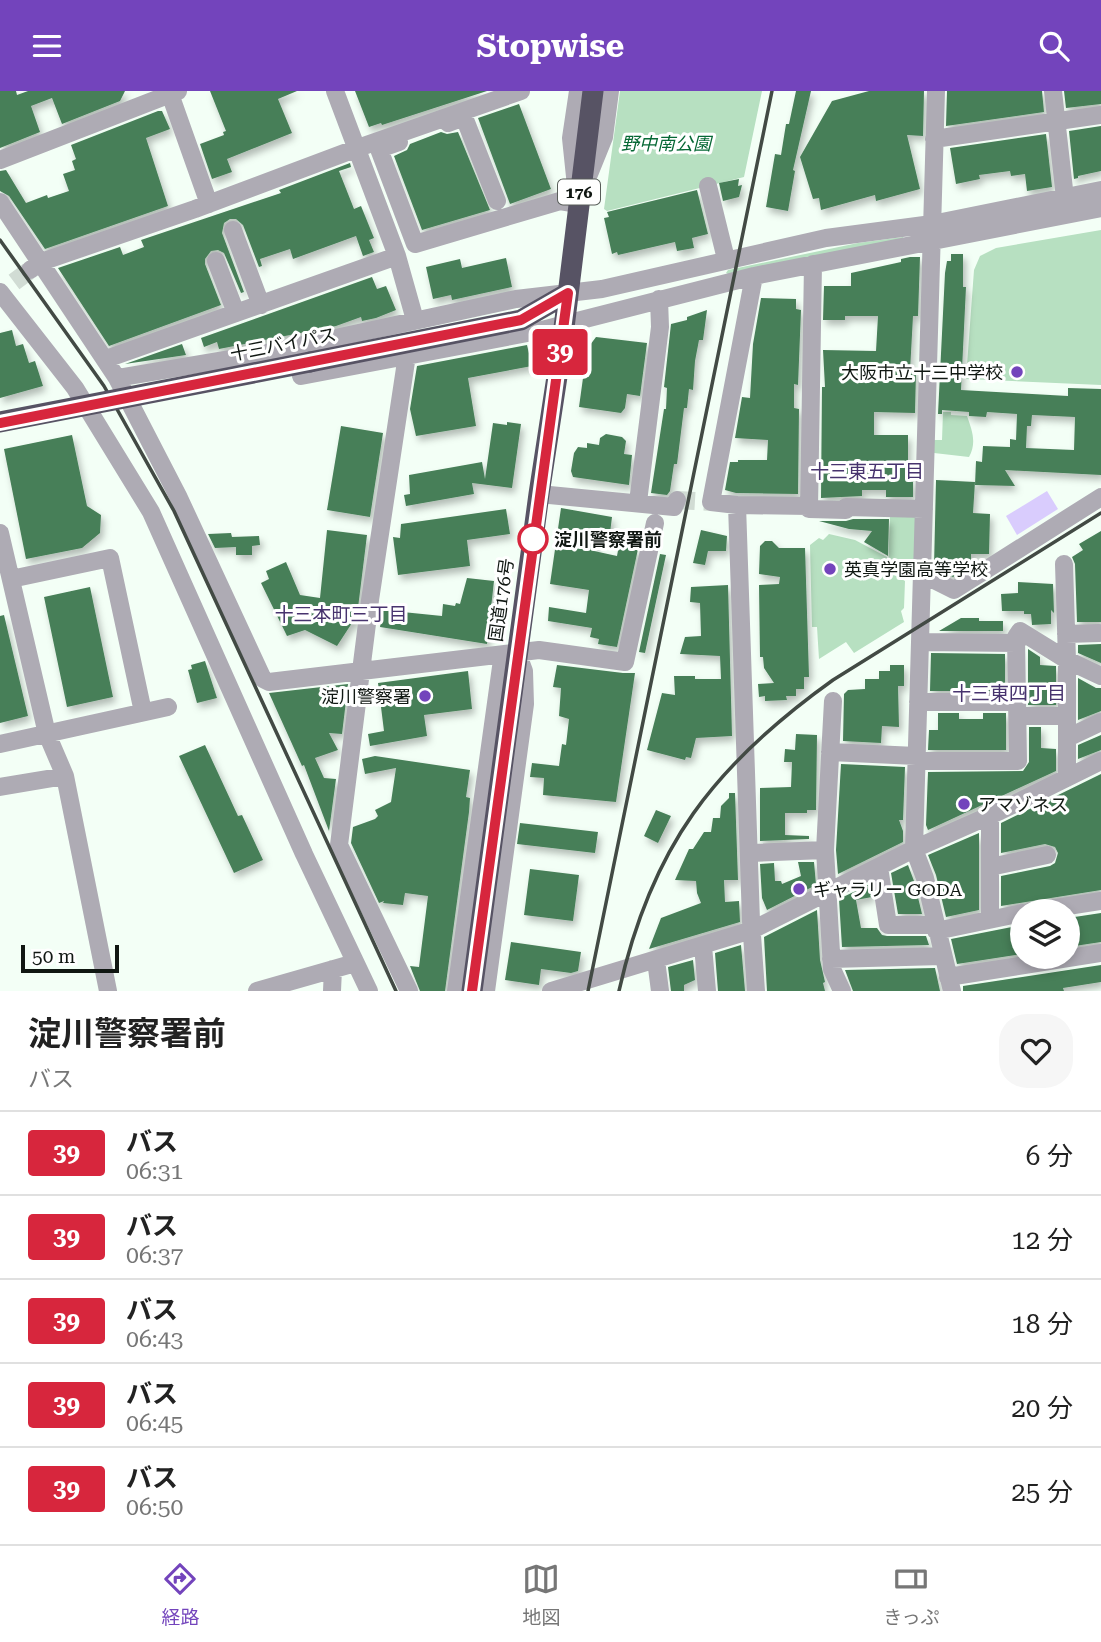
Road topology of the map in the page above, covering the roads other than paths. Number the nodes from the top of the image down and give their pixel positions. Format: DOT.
graph roads {
  1 [pos="335,91"];
  2 [pos="521,91"];
  3 [pos="578,91"];
  4 [pos="593,91"];
  5 [pos="610,91"];
  6 [pos="936,91"];
  7 [pos="1053,91"];
  8 [pos="176,92"];
  9 [pos="131,99"];
  10 [pos="1101,115"];
  11 [pos="1056,122"];
  12 [pos="934,139"];
  13 [pos="355,149"];
  14 [pos="0,160"];
  15 [pos="708,186"];
  16 [pos="1101,190"];
  17 [pos="1065,198"];
  18 [pos="496,201"];
  19 [pos="0,202"];
  20 [pos="209,204"];
  21 [pos="578,204"];
  22 [pos="1101,208"];
  23 [pos="233,230"];
  24 [pos="932,232"];
  25 [pos="397,255"];
  26 [pos="726,259"];
  27 [pos="216,261"];
  28 [pos="813,264"];
  29 [pos="36,266"];
  30 [pos="754,276"];
  31 [pos="4,290"];
  32 [pos="568,293"];
  33 [pos="659,299"];
  34 [pos="261,305"];
  35 [pos="236,313"];
  36 [pos="415,320"];
  37 [pos="564,324"];
  38 [pos="407,355"];
  39 [pos="106,359"];
  40 [pos="302,362"];
  41 [pos="117,378"];
  42 [pos="0,422"];
  43 [pos="539,494"];
  44 [pos="1101,497"];
  45 [pos="677,501"];
  46 [pos="638,502"];
  47 [pos="737,505"];
  48 [pos="809,506"];
  49 [pos="924,509"];
  50 [pos="655,523"];
  51 [pos="0,533"];
  52 [pos="1064,564"];
  53 [pos="6,572"];
  54 [pos="922,574"];
  55 [pos="1099,633"];
  56 [pos="1066,634"];
  57 [pos="920,642"];
  58 [pos="1017,643"];
  59 [pos="517,652"];
  60 [pos="1067,660"];
  61 [pos="361,670"];
  62 [pos="1101,676"];
  63 [pos="833,701"];
  64 [pos="918,702"];
  65 [pos="168,707"];
  66 [pos="1018,709"];
  67 [pos="144,712"];
  68 [pos="1067,716"];
  69 [pos="1101,722"];
  70 [pos="47,734"];
  71 [pos="1067,738"];
  72 [pos="0,744"];
  73 [pos="830,752"];
  74 [pos="916,758"];
  75 [pos="1101,761"];
  76 [pos="65,776"];
  77 [pos="1067,778"];
  78 [pos="0,787"];
  79 [pos="990,816"];
  80 [pos="914,849"];
  81 [pos="825,850"];
  82 [pos="749,853"];
  83 [pos="1047,855"];
  84 [pos="878,867"];
  85 [pos="990,867"];
  86 [pos="827,893"];
  87 [pos="1101,901"];
  88 [pos="1080,904"];
  89 [pos="1010,915"];
  90 [pos="990,919"];
  91 [pos="936,928"];
  92 [pos="752,930"];
  93 [pos="703,946"];
  94 [pos="1101,953"];
  95 [pos="943,956"];
  96 [pos="831,959"];
  97 [pos="656,960"];
  98 [pos="355,963"];
  99 [pos="333,969"];
  100 [pos="950,984"];
  101 [pos="108,991"];
  102 [pos="257,991"];
  103 [pos="332,991"];
  104 [pos="369,991"];
  105 [pos="409,991"];
  106 [pos="456,991"];
  107 [pos="472,991"];
  108 [pos="486,991"];
  109 [pos="551,991"];
  110 [pos="660,991"];
  111 [pos="707,991"];
  112 [pos="756,991"];
  113 [pos="842,991"];
  1 -- 13 [label="street"];
  2 -- 13 [label="street"];
  3 -- 21 [label="street"];
  4 -- 21 [label="highway, 国道176号 / 176"];
  5 -- 21 [label="street"];
  6 -- 12 [label="street"];
  7 -- 11 [label="street"];
  8 -- 9 [label="street"];
  8 -- 20 [label="street"];
  9 -- 14 [label="street"];
  10 -- 11 [label="street"];
  11 -- 12 [label="street"];
  11 -- 17 [label="street"];
  12 -- 24 [label="street"];
  13 -- 20 [label="street"];
  13 -- 25 [label="street"];
  15 -- 26 [label="street"];
  16 -- 17 [label="street"];
  17 -- 24 [label="street"];
  18 -- 21 [label="street"];
  19 -- 29 [label="street"];
  20 -- 29 [label="street"];
  21 -- 32 [label="highway, 国道176号 / 176"];
  22 -- 24 [label="street"];
  23 -- 34 [label="street"];
  24 -- 26 [label="street"];
  24 -- 28 [label="street"];
  24 -- 49 [label="street"];
  25 -- 34 [label="street"];
  25 -- 36 [label="street"];
  26 -- 32 [label="street"];
  27 -- 35 [label="street"];
  28 -- 30 [label="street"];
  28 -- 48 [label="street"];
  29 -- 39 [label="street"];
  30 -- 33 [label="street"];
  30 -- 47 [label="street"];
  31 -- 98 [label="street"];
  32 -- 36 [label="street"];
  32 -- 37 [label="highway, 国道176号 / 176"];
  32 -- 40 [label="highway, 十三バイパス"];
  33 -- 37 [label="street"];
  33 -- 46 [label="street"];
  34 -- 35 [label="street"];
  35 -- 39 [label="street"];
  36 -- 40 [label="street"];
  37 -- 38 [label="street"];
  37 -- 43 [label="highway, 国道176号 / 176"];
  38 -- 40 [label="street"];
  38 -- 61 [label="street"];
  39 -- 41 [label="street"];
  40 -- 41 [label="street"];
  40 -- 42 [label="highway, 十三バイパス, bridge"];
  41 -- 61 [label="street"];
  43 -- 46 [label="street"];
  43 -- 59 [label="highway, 国道176号 / 176"];
  44 -- 54 [label="street"];
  45 -- 46 [label="street"];
  47 -- 48 [label="street"];
  47 -- 82 [label="street"];
  48 -- 49 [label="street"];
  49 -- 54 [label="street"];
  50 -- 59 [label="street"];
  51 -- 53 [label="street"];
  52 -- 56 [label="street"];
  53 -- 67 [label="street"];
  53 -- 70 [label="street"];
  54 -- 57 [label="street"];
  55 -- 56 [label="street"];
  56 -- 60 [label="street"];
  57 -- 58 [label="street"];
  57 -- 64 [label="street"];
  58 -- 60 [label="street"];
  58 -- 66 [label="street"];
  59 -- 61 [label="street"];
  59 -- 106 [label="street"];
  59 -- 107 [label="highway, 国道176号 / 176"];
  59 -- 108 [label="street"];
  60 -- 62 [label="street"];
  60 -- 68 [label="street"];
  61 -- 105 [label="street"];
  63 -- 73 [label="street"];
  64 -- 66 [label="street"];
  64 -- 74 [label="street"];
  65 -- 67 [label="street"];
  66 -- 68 [label="street"];
  66 -- 74 [label="street"];
  67 -- 70 [label="street"];
  68 -- 71 [label="street"];
  69 -- 71 [label="street"];
  70 -- 72 [label="street"];
  70 -- 76 [label="street"];
  71 -- 77 [label="street"];
  73 -- 74 [label="street"];
  73 -- 81 [label="street"];
  74 -- 80 [label="street"];
  75 -- 77 [label="street"];
  76 -- 78 [label="street"];
  76 -- 101 [label="street"];
  77 -- 79 [label="street"];
  79 -- 80 [label="street"];
  79 -- 85 [label="street"];
  80 -- 84 [label="street"];
  80 -- 91 [label="street"];
  81 -- 82 [label="street"];
  81 -- 86 [label="street"];
  82 -- 92 [label="street"];
  83 -- 85 [label="street"];
  84 -- 86 [label="street"];
  84 -- 91 [label="street"];
  85 -- 90 [label="street"];
  86 -- 92 [label="street"];
  86 -- 96 [label="street"];
  87 -- 88 [label="street"];
  89 -- 90 [label="street"];
  90 -- 91 [label="street"];
  91 -- 95 [label="street"];
  92 -- 93 [label="street"];
  92 -- 112 [label="street"];
  93 -- 97 [label="street"];
  93 -- 111 [label="street"];
  94 -- 100 [label="street"];
  95 -- 96 [label="street"];
  95 -- 100 [label="street"];
  96 -- 113 [label="street"];
  97 -- 109 [label="street"];
  97 -- 110 [label="street"];
  98 -- 99 [label="street"];
  98 -- 104 [label="street"];
  99 -- 102 [label="street"];
  99 -- 103 [label="street"];
}
